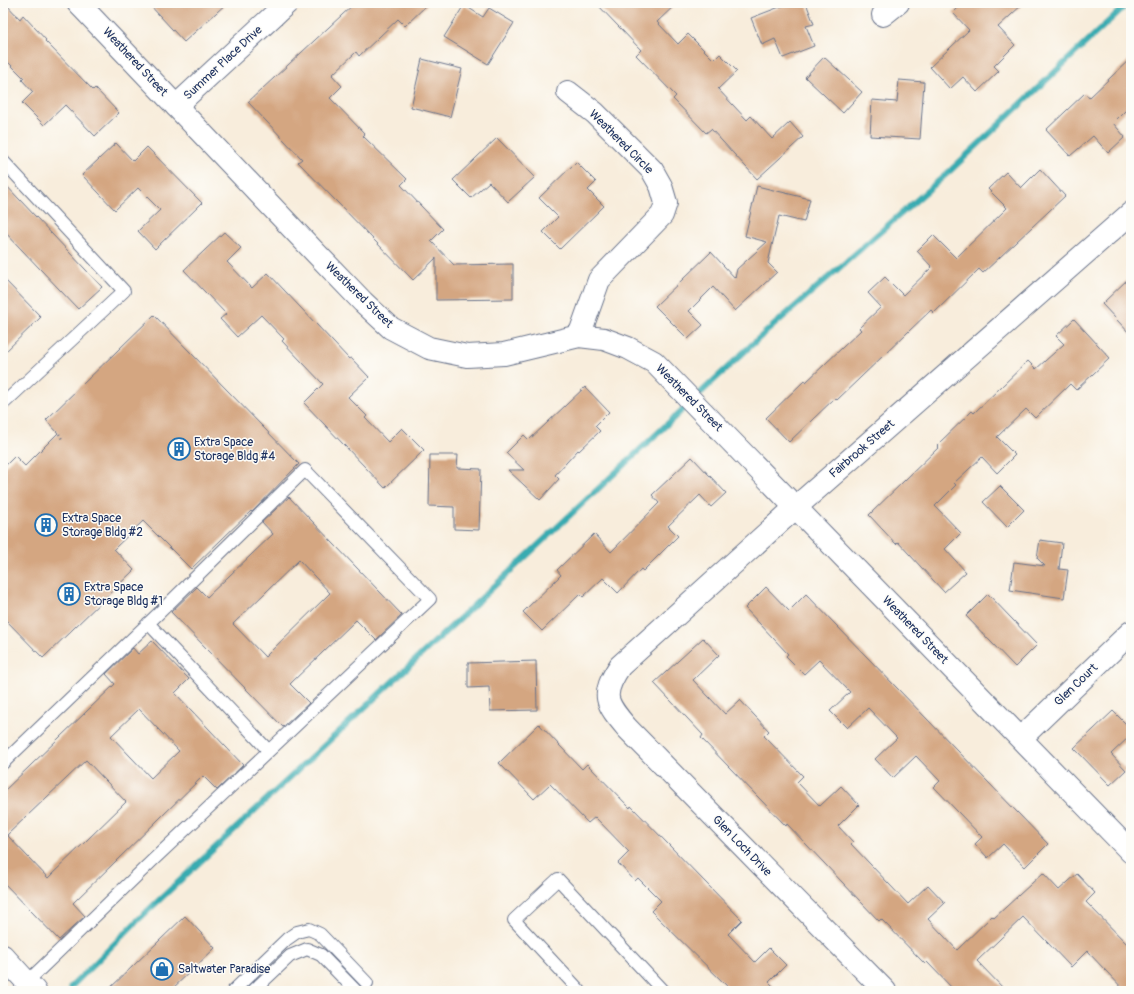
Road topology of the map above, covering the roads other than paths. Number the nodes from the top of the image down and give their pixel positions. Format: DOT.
graph roads {
  1 [pos="78,3"];
  2 [pos="287,3"];
  3 [pos="568,92"];
  4 [pos="176,106"];
  5 [pos="3,161"];
  6 [pos="1131,213"];
  7 [pos="579,336"];
  8 [pos="3,404"];
  9 [pos="796,507"];
  10 [pos="148,623"];
  11 [pos="1131,632"];
  12 [pos="607,695"];
  13 [pos="1021,738"];
  14 [pos="268,750"];
  15 [pos="3,763"];
  16 [pos="1131,852"];
  17 [pos="3,956"];
  18 [pos="367,983"];
  19 [pos="31,987"];
  20 [pos="233,991"];
  21 [pos="253,991"];
  22 [pos="356,991"];
  23 [pos="580,991"];
  24 [pos="664,991"];
  25 [pos="885,991"];
  1 -- 4 [label="street, Weathered Street"];
  2 -- 4 [label="street, Summer Place Drive"];
  3 -- 7 [label="street, Weathered Circle"];
  4 -- 7 [label="street, Weathered Street"];
  5 -- 8 [label="lane"];
  6 -- 9 [label="street, Fairbrook Street"];
  7 -- 9 [label="street, Weathered Street"];
  9 -- 12 [label="street, Fairbrook Street"];
  9 -- 13 [label="street, Weathered Street"];
  10 -- 14 [label="lane"];
  10 -- 14 [label="lane"];
  10 -- 15 [label="lane"];
  11 -- 13 [label="street, Glen Court"];
  12 -- 25 [label="street, Glen Loch Drive"];
  13 -- 16 [label="street, Weathered Street"];
  14 -- 19 [label="lane"];
  17 -- 19 [label="street"];
  18 -- 20 [label="lane"];
  21 -- 22 [label="lane"];
  23 -- 24 [label="lane"];
}
